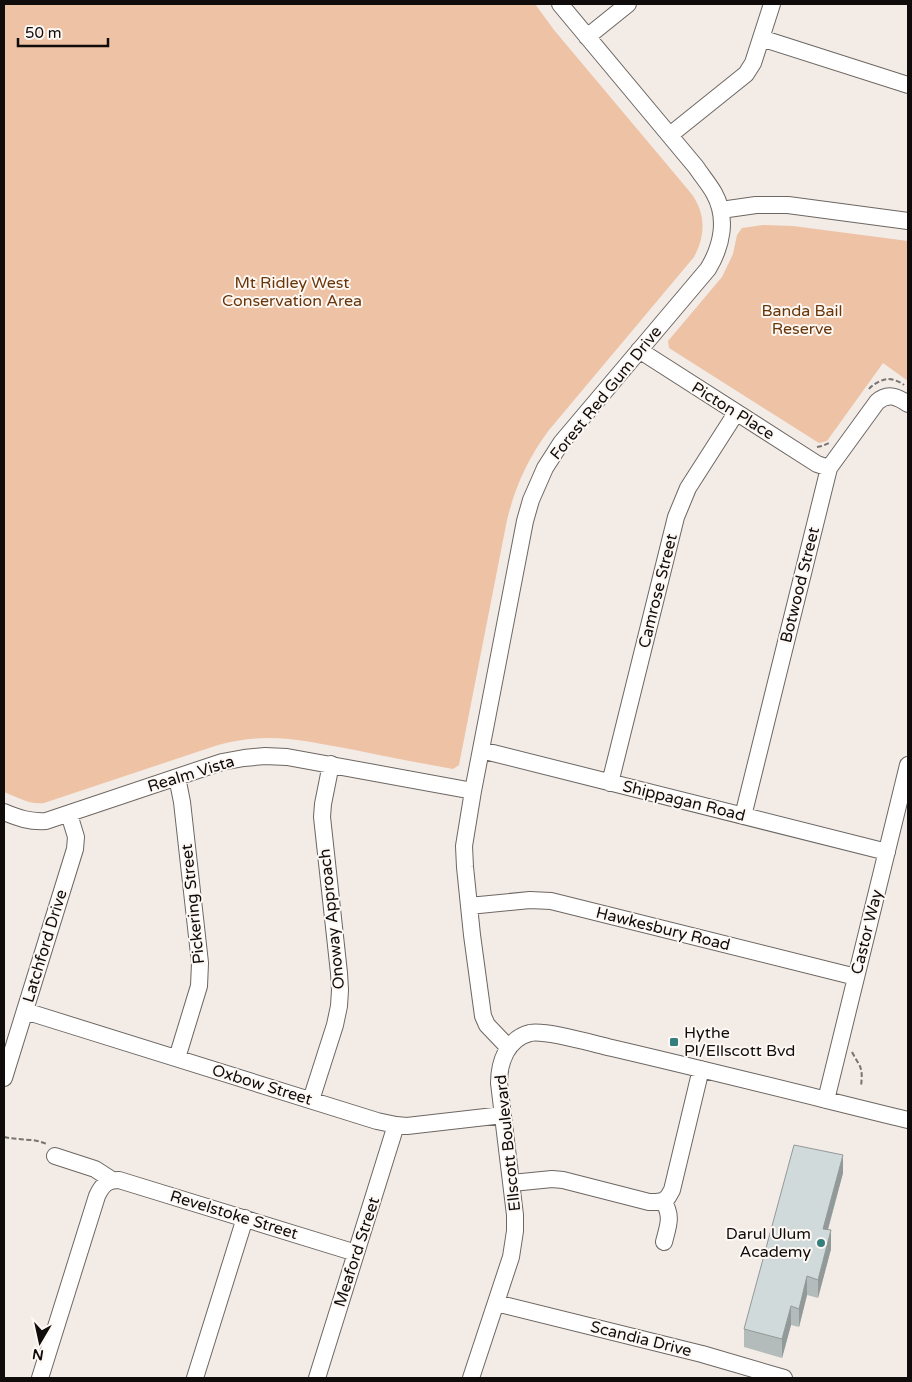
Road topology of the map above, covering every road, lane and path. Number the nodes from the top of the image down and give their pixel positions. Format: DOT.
graph roads {
  1 [pos="560,4"];
  2 [pos="628,4"];
  3 [pos="772,4"];
  4 [pos="587,37"];
  5 [pos="761,38"];
  6 [pos="908,85"];
  7 [pos="670,135"];
  8 [pos="721,210"];
  9 [pos="908,221"];
  10 [pos="639,350"];
  11 [pos="908,388"];
  12 [pos="866,393"];
  13 [pos="908,404"];
  14 [pos="736,413"];
  15 [pos="834,437"];
  16 [pos="815,447"];
  17 [pos="830,468"];
  18 [pos="481,750"];
  19 [pos="330,764"];
  20 [pos="908,765"];
  21 [pos="177,777"];
  22 [pos="610,783"];
  23 [pos="473,791"];
  24 [pos="4,812"];
  25 [pos="69,814"];
  26 [pos="743,816"];
  27 [pos="886,852"];
  28 [pos="469,906"];
  29 [pos="856,977"];
  30 [pos="25,1010"];
  31 [pos="508,1047"];
  32 [pos="852,1051"];
  33 [pos="177,1058"];
  34 [pos="701,1069"];
  35 [pos="4,1078"];
  36 [pos="861,1087"];
  37 [pos="311,1100"];
  38 [pos="826,1100"];
  39 [pos="503,1115"];
  40 [pos="908,1120"];
  41 [pos="396,1125"];
  42 [pos="4,1137"];
  43 [pos="55,1151"];
  44 [pos="112,1180"];
  45 [pos="512,1183"];
  46 [pos="664,1201"];
  47 [pos="245,1218"];
  48 [pos="664,1242"];
  49 [pos="356,1253"];
  50 [pos="496,1303"];
  51 [pos="40,1378"];
  52 [pos="195,1378"];
  53 [pos="317,1378"];
  54 [pos="471,1378"];
  55 [pos="784,1378"];
  1 -- 4 [label="street, Forest Red Gum Drive"];
  2 -- 4 [label="street"];
  3 -- 5 [label="street"];
  4 -- 7 [label="street, Forest Red Gum Drive"];
  5 -- 6 [label="street"];
  5 -- 7 [label="street"];
  7 -- 8 [label="street, Forest Red Gum Drive"];
  8 -- 9 [label="street"];
  8 -- 10 [label="street, Forest Red Gum Drive"];
  10 -- 14 [label="street, Picton Place"];
  10 -- 18 [label="street, Forest Red Gum Drive"];
  11 -- 12 [label="path"];
  13 -- 17 [label="street, Botwood Street"];
  14 -- 17 [label="street, Picton Place"];
  14 -- 22 [label="street, Camrose Street"];
  15 -- 16 [label="path"];
  17 -- 26 [label="street, Botwood Street"];
  18 -- 22 [label="street, Shippagan Road"];
  18 -- 23 [label="street, Forest Red Gum Drive"];
  19 -- 21 [label="street, Realm Vista"];
  19 -- 23 [label="street, Realm Vista"];
  19 -- 37 [label="street, Onoway Approach"];
  20 -- 27 [label="street, Castor Way"];
  21 -- 25 [label="street, Realm Vista"];
  21 -- 33 [label="street, Pickering Street"];
  22 -- 26 [label="street, Shippagan Road"];
  23 -- 28 [label="street, Forest Red Gum Drive"];
  24 -- 25 [label="street, Realm Vista"];
  25 -- 30 [label="street, Latchford Drive"];
  26 -- 27 [label="street, Shippagan Road"];
  27 -- 29 [label="street, Castor Way"];
  28 -- 29 [label="street, Hawkesbury Road"];
  28 -- 31 [label="street, Forest Red Gum Drive"];
  29 -- 38 [label="street, Castor Way"];
  30 -- 33 [label="street, Oxbow Street"];
  30 -- 35 [label="street, Latchford Drive"];
  31 -- 34 [label="street"];
  31 -- 39 [label="street, Ellscott Boulevard"];
  32 -- 36 [label="path"];
  33 -- 37 [label="street, Oxbow Street"];
  34 -- 38 [label="street"];
  34 -- 46 [label="street"];
  37 -- 41 [label="street, Oxbow Street"];
  38 -- 40 [label="street"];
  39 -- 41 [label="street, Oxbow Street"];
  39 -- 45 [label="street, Ellscott Boulevard"];
  41 -- 49 [label="street, Meaford Street"];
  42 -- 43 [label="path"];
  43 -- 44 [label="street, Revelstoke Street"];
  44 -- 47 [label="street, Revelstoke Street"];
  44 -- 51 [label="street"];
  45 -- 46 [label="street"];
  45 -- 50 [label="street, Ellscott Boulevard"];
  46 -- 48 [label="street"];
  47 -- 49 [label="street, Revelstoke Street"];
  47 -- 52 [label="street"];
  49 -- 53 [label="street, Meaford Street"];
  50 -- 54 [label="street, Ellscott Boulevard"];
  50 -- 55 [label="street, Scandia Drive"];
}
